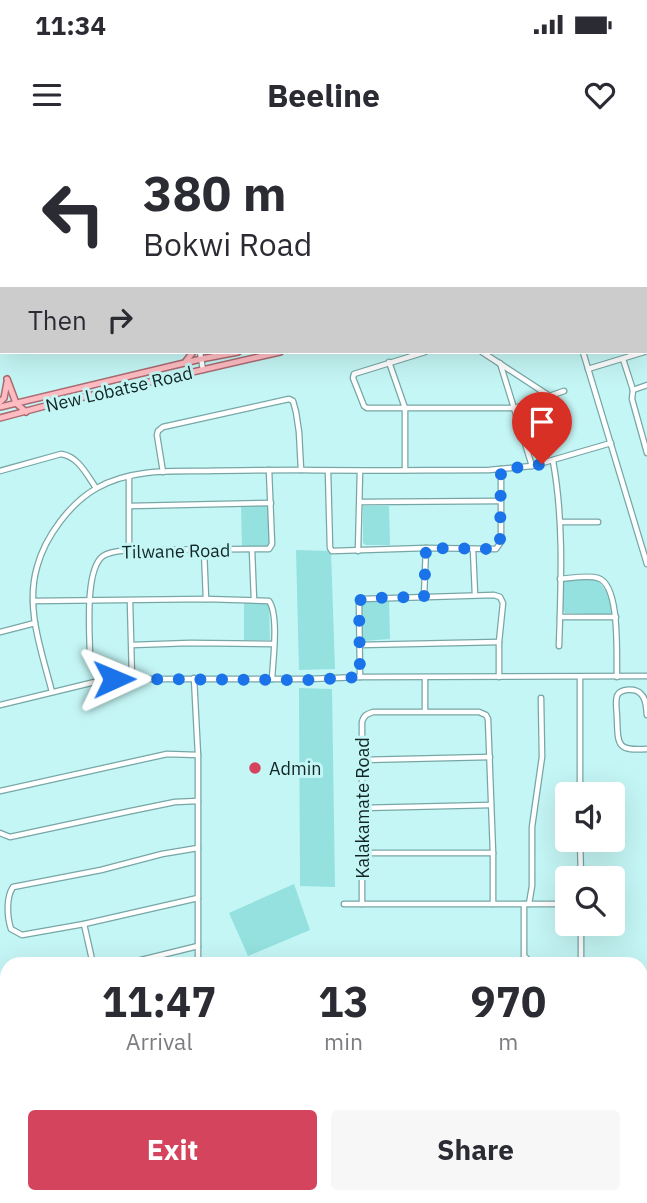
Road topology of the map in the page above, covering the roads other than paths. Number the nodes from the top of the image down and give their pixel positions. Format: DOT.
graph roads {
  1 [pos="191,354"];
  2 [pos="200,354"];
  3 [pos="224,354"];
  4 [pos="271,354"];
  5 [pos="418,354"];
  6 [pos="485,354"];
  7 [pos="584,354"];
  8 [pos="618,354"];
  9 [pos="637,354"];
  10 [pos="201,359"];
  11 [pos="621,359"];
  12 [pos="389,362"];
  13 [pos="183,363"];
  14 [pos="500,363"];
  15 [pos="588,369"];
  16 [pos="203,370"];
  17 [pos="647,385"];
  18 [pos="633,390"];
  19 [pos="564,391"];
  20 [pos="548,396"];
  21 [pos="0,402"];
  22 [pos="16,403"];
  23 [pos="0,407"];
  24 [pos="405,408"];
  25 [pos="515,408"];
  26 [pos="26,412"];
  27 [pos="0,418"];
  28 [pos="644,436"];
  29 [pos="611,443"];
  30 [pos="647,453"];
  31 [pos="553,461"];
  32 [pos="532,466"];
  33 [pos="501,469"];
  34 [pos="270,470"];
  35 [pos="0,471"];
  36 [pos="163,471"];
  37 [pos="301,471"];
  38 [pos="328,471"];
  39 [pos="360,471"];
  40 [pos="405,471"];
  41 [pos="129,476"];
  42 [pos="96,488"];
  43 [pos="500,501"];
  44 [pos="360,502"];
  45 [pos="271,503"];
  46 [pos="130,506"];
  47 [pos="561,522"];
  48 [pos="598,522"];
  49 [pos="426,548"];
  50 [pos="474,548"];
  51 [pos="129,550"];
  52 [pos="204,550"];
  53 [pos="252,550"];
  54 [pos="358,551"];
  55 [pos="647,564"];
  56 [pos="560,579"];
  57 [pos="475,596"];
  58 [pos="424,597"];
  59 [pos="206,599"];
  60 [pos="254,600"];
  61 [pos="33,601"];
  62 [pos="130,601"];
  63 [pos="89,602"];
  64 [pos="560,617"];
  65 [pos="616,618"];
  66 [pos="35,624"];
  67 [pos="0,632"];
  68 [pos="499,642"];
  69 [pos="274,644"];
  70 [pos="132,645"];
  71 [pos="360,645"];
  72 [pos="559,646"];
  73 [pos="90,658"];
  74 [pos="647,676"];
  75 [pos="360,677"];
  76 [pos="499,677"];
  77 [pos="580,677"];
  78 [pos="617,677"];
  79 [pos="194,678"];
  80 [pos="425,678"];
  81 [pos="132,679"];
  82 [pos="272,679"];
  83 [pos="52,692"];
  84 [pos="541,698"];
  85 [pos="0,705"];
  86 [pos="425,711"];
  87 [pos="647,715"];
  88 [pos="647,749"];
  89 [pos="198,755"];
  90 [pos="490,757"];
  91 [pos="361,760"];
  92 [pos="580,782"];
  93 [pos="0,791"];
  94 [pos="198,801"];
  95 [pos="491,805"];
  96 [pos="361,808"];
  97 [pos="0,833"];
  98 [pos="198,848"];
  99 [pos="362,853"];
  100 [pos="493,853"];
  101 [pos="198,898"];
  102 [pos="344,904"];
  103 [pos="362,904"];
  104 [pos="526,904"];
  105 [pos="555,904"];
  106 [pos="493,905"];
  107 [pos="84,924"];
  108 [pos="581,936"];
  109 [pos="198,946"];
  110 [pos="91,957"];
  111 [pos="153,957"];
  112 [pos="198,957"];
  113 [pos="525,957"];
  114 [pos="581,957"];
  1 -- 13 [label="main road"];
  2 -- 10 [label="street"];
  3 -- 10 [label="main road, New Lobatse Road"];
  4 -- 16 [label="main road, New Lobatse Road"];
  5 -- 12 [label="street"];
  6 -- 14 [label="street"];
  7 -- 15 [label="street"];
  8 -- 11 [label="street"];
  9 -- 11 [label="street"];
  10 -- 13 [label="main road, New Lobatse Road"];
  10 -- 16 [label="street"];
  11 -- 15 [label="street"];
  11 -- 18 [label="street"];
  12 -- 24 [label="street"];
  12 -- 24 [label="street"];
  13 -- 22 [label="main road, New Lobatse Road"];
  14 -- 20 [label="street"];
  14 -- 25 [label="street"];
  15 -- 29 [label="street"];
  16 -- 26 [label="main road, New Lobatse Road"];
  17 -- 18 [label="street"];
  18 -- 28 [label="street"];
  19 -- 20 [label="street"];
  20 -- 25 [label="street"];
  21 -- 22 [label="main road"];
  22 -- 23 [label="main road, New Lobatse Road"];
  22 -- 26 [label="main road"];
  24 -- 25 [label="street"];
  24 -- 40 [label="street"];
  25 -- 32 [label="street"];
  26 -- 27 [label="main road, New Lobatse Road"];
  28 -- 30 [label="street"];
  29 -- 31 [label="street"];
  29 -- 55 [label="street"];
  31 -- 32 [label="street"];
  31 -- 47 [label="street"];
  32 -- 33 [label="street"];
  33 -- 40 [label="street"];
  33 -- 43 [label="street"];
  34 -- 36 [label="street"];
  34 -- 37 [label="street"];
  34 -- 45 [label="street"];
  35 -- 42 [label="street"];
  36 -- 37 [label="street"];
  36 -- 41 [label="street"];
  37 -- 38 [label="street"];
  38 -- 39 [label="street"];
  38 -- 54 [label="street"];
  39 -- 40 [label="street"];
  39 -- 44 [label="street"];
  41 -- 42 [label="street"];
  41 -- 46 [label="street"];
  42 -- 61 [label="street"];
  43 -- 44 [label="street"];
  43 -- 50 [label="street"];
  44 -- 54 [label="street"];
  45 -- 46 [label="street"];
  45 -- 53 [label="street, Tilwane Road"];
  46 -- 51 [label="street"];
  47 -- 48 [label="street"];
  47 -- 56 [label="street"];
  49 -- 50 [label="street"];
  49 -- 54 [label="street"];
  49 -- 58 [label="street"];
  50 -- 57 [label="street"];
  51 -- 52 [label="street, Tilwane Road"];
  51 -- 63 [label="street, Tilwane Road"];
  52 -- 53 [label="street, Tilwane Road"];
  52 -- 59 [label="street"];
  53 -- 60 [label="street"];
  56 -- 64 [label="street"];
  56 -- 65 [label="street"];
  57 -- 58 [label="street"];
  57 -- 68 [label="street"];
  58 -- 71 [label="street"];
  59 -- 60 [label="street"];
  59 -- 62 [label="street"];
  60 -- 69 [label="street"];
  61 -- 63 [label="street"];
  61 -- 66 [label="street"];
  62 -- 63 [label="street"];
  62 -- 70 [label="street"];
  63 -- 73 [label="street, Tilwane Road"];
  64 -- 65 [label="street"];
  64 -- 72 [label="street"];
  65 -- 78 [label="street"];
  66 -- 67 [label="street"];
  66 -- 83 [label="street"];
  68 -- 71 [label="street"];
  68 -- 76 [label="street"];
  69 -- 70 [label="street"];
  69 -- 82 [label="street"];
  70 -- 81 [label="street"];
  71 -- 75 [label="street"];
  74 -- 78 [label="street"];
  75 -- 80 [label="street"];
  75 -- 82 [label="street"];
  76 -- 77 [label="street"];
  76 -- 80 [label="street"];
  77 -- 78 [label="street"];
  77 -- 92 [label="street"];
  79 -- 81 [label="street"];
  79 -- 82 [label="street"];
  79 -- 89 [label="street"];
  80 -- 86 [label="street"];
  81 -- 83 [label="street"];
  83 -- 85 [label="street"];
  84 -- 104 [label="street"];
  86 -- 90 [label="street"];
  86 -- 91 [label="street, Kalakamate Road"];
  87 -- 88 [label="street"];
  89 -- 93 [label="street"];
  89 -- 94 [label="street"];
  90 -- 91 [label="street"];
  90 -- 95 [label="street"];
  91 -- 96 [label="street, Kalakamate Road"];
  94 -- 97 [label="street"];
  94 -- 98 [label="street"];
  95 -- 96 [label="street"];
  95 -- 100 [label="street"];
  96 -- 99 [label="street, Kalakamate Road"];
  98 -- 101 [label="street"];
  98 -- 107 [label="street"];
  99 -- 100 [label="street"];
  99 -- 103 [label="street, Kalakamate Road"];
  100 -- 106 [label="street"];
  101 -- 107 [label="street"];
  101 -- 109 [label="street"];
  102 -- 103 [label="street"];
  103 -- 106 [label="street"];
  104 -- 105 [label="street"];
  104 -- 106 [label="street"];
  104 -- 113 [label="street"];
  107 -- 110 [label="street"];
  108 -- 114 [label="street"];
  109 -- 111 [label="street"];
  109 -- 112 [label="street"];
}
